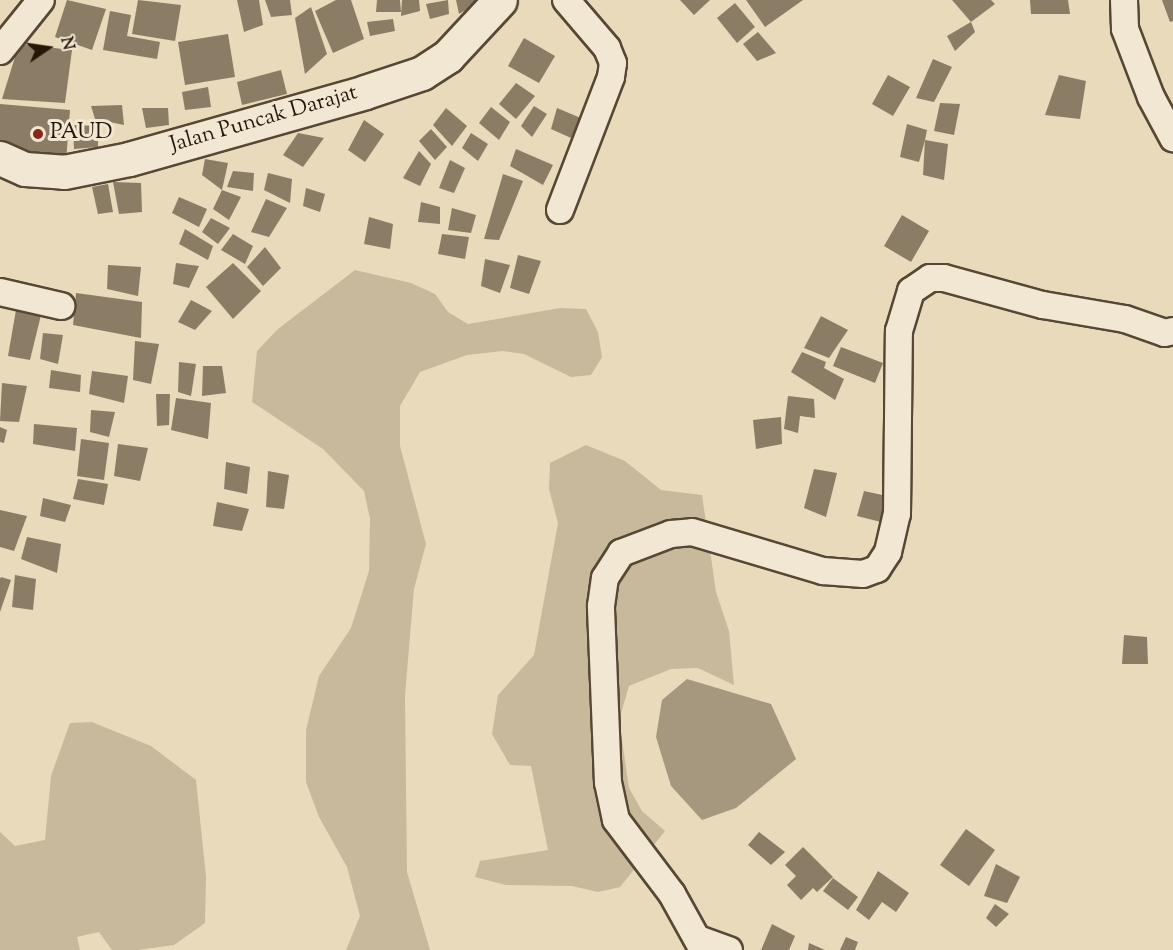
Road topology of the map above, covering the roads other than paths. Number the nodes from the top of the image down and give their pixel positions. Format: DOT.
graph roads {
  1 [pos="41,0"];
  2 [pos="500,0"];
  3 [pos="566,0"];
  4 [pos="1124,0"];
  5 [pos="0,51"];
  6 [pos="1173,138"];
  7 [pos="0,158"];
  8 [pos="560,210"];
  9 [pos="0,292"];
  10 [pos="61,306"];
  11 [pos="1173,331"];
  12 [pos="701,945"];
  13 [pos="729,950"];
  1 -- 5 [label="street"];
  2 -- 7 [label="street, Jalan Puncak Darajat"];
  3 -- 8 [label="street"];
  4 -- 6 [label="street"];
  9 -- 10 [label="street"];
  11 -- 12 [label="street"];
  12 -- 13 [label="street"];
}
